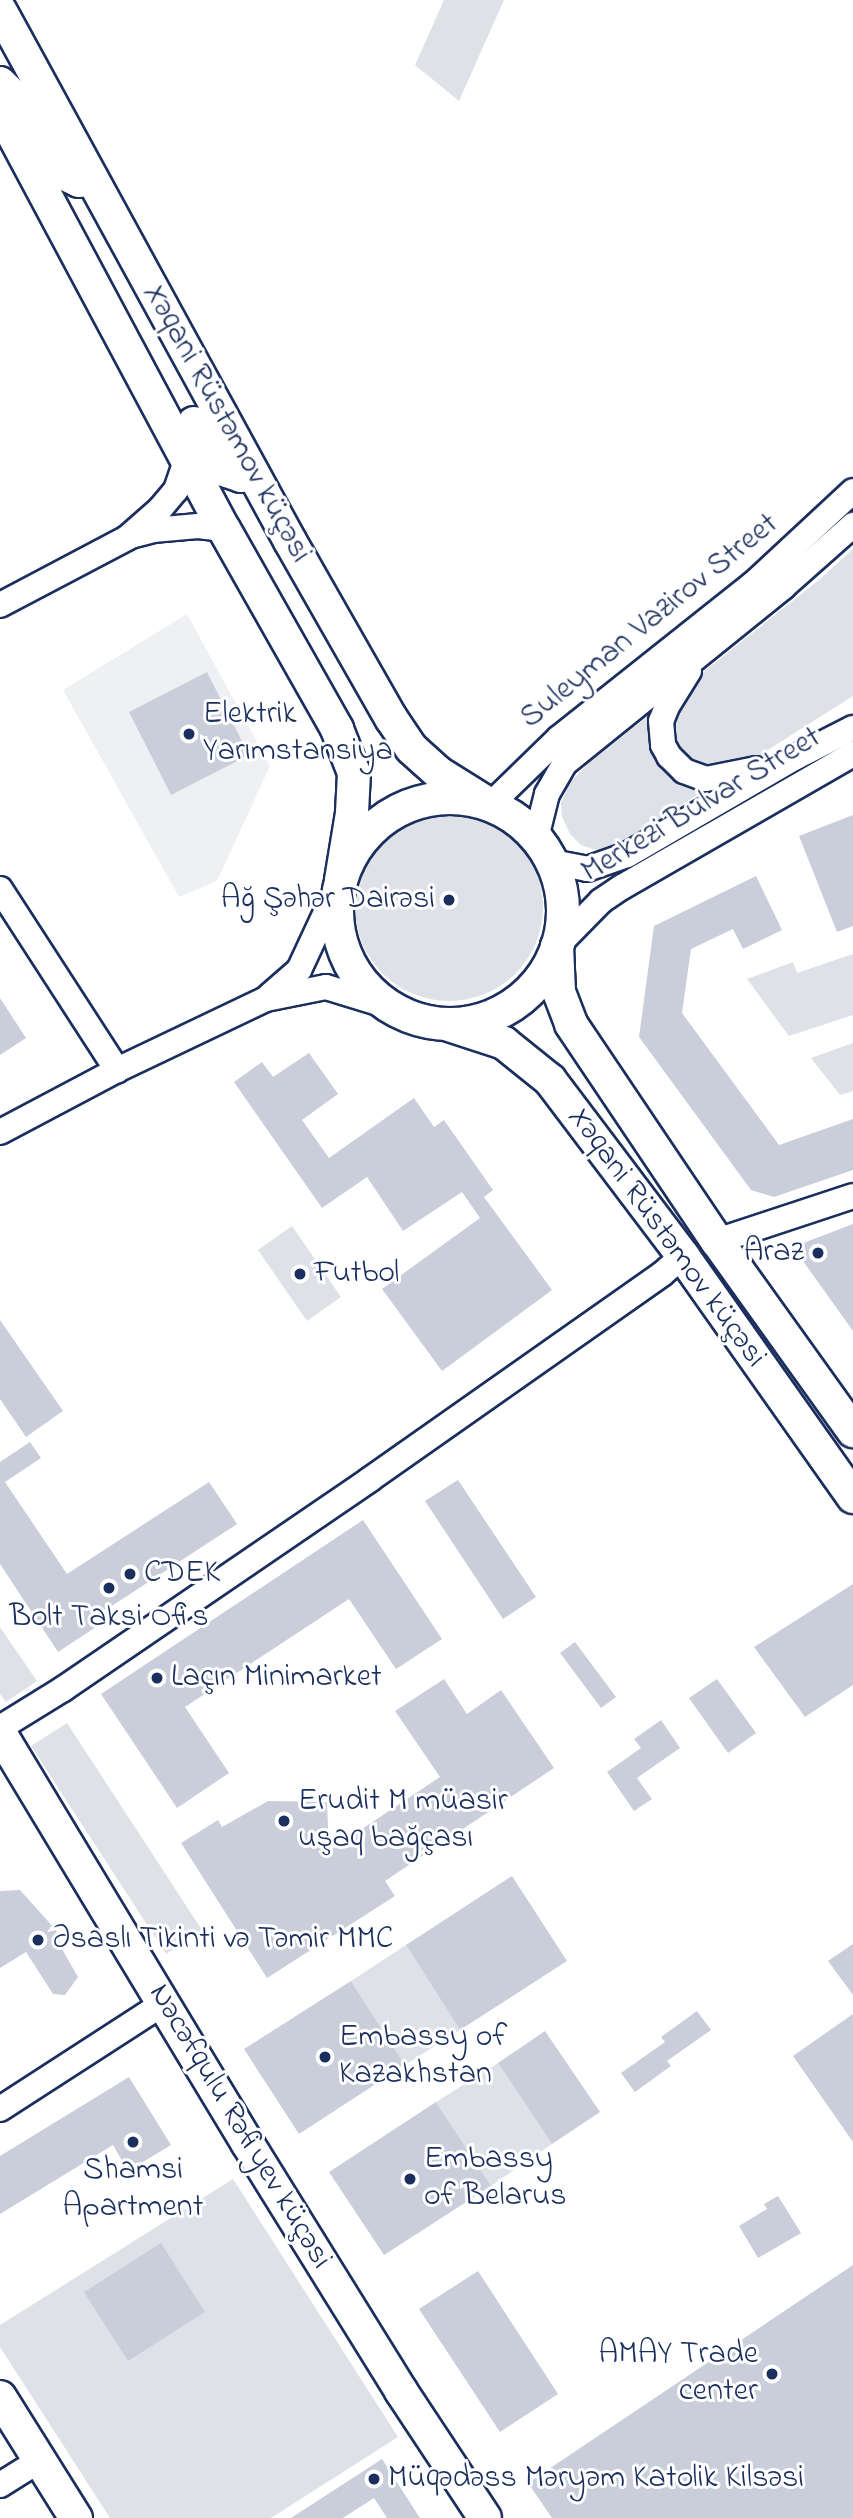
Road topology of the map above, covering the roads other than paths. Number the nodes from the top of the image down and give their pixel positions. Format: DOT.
graph roads {
  1 [pos="0,10"];
  2 [pos="0,83"];
  3 [pos="0,110"];
  4 [pos="92,179"];
  5 [pos="121,333"];
  6 [pos="187,456"];
  7 [pos="253,474"];
  8 [pos="853,491"];
  9 [pos="853,526"];
  10 [pos="225,529"];
  11 [pos="127,537"];
  12 [pos="0,606"];
  13 [pos="706,648"];
  14 [pos="853,728"];
  15 [pos="853,754"];
  16 [pos="796,757"];
  17 [pos="490,805"];
  18 [pos="544,850"];
  19 [pos="341,880"];
  20 [pos="0,889"];
  21 [pos="557,946"];
  22 [pos="266,999"];
  23 [pos="388,1006"];
  24 [pos="443,1023"];
  25 [pos="117,1070"];
  26 [pos="0,1132"];
  27 [pos="853,1196"];
  28 [pos="717,1241"];
  29 [pos="683,1256"];
  30 [pos="853,1431"];
  31 [pos="853,1497"];
  32 [pos="0,1730"];
  33 [pos="164,2003"];
  34 [pos="0,2109"];
  35 [pos="0,2397"];
  36 [pos="40,2460"];
  37 [pos="0,2485"];
  38 [pos="76,2518"];
  39 [pos="485,2518"];
  1 -- 4 [label="main road, Xəqani Rüstəmov küçəsi"];
  2 -- 4 [label="main road"];
  3 -- 5 [label="main road, Xəqani Rüstəmov küçəsi"];
  4 -- 7 [label="main road, Xəqani Rüstəmov küçəsi"];
  5 -- 6 [label="main road, Xəqani Rüstəmov küçəsi"];
  5 -- 7 [label="main road"];
  6 -- 10 [label="main road, Xəqani Rüstəmov küçəsi"];
  6 -- 11 [label="street"];
  7 -- 17 [label="main road, Xəqani Rüstəmov küçəsi"];
  8 -- 17 [label="street, Suleyman Vazirov Street"];
  9 -- 13 [label="street, Suleyman Vazirov Street"];
  10 -- 11 [label="street"];
  10 -- 19 [label="main road, Xəqani Rüstəmov küçəsi"];
  11 -- 12 [label="street"];
  13 -- 16 [label="street"];
  13 -- 18 [label="street, Suleyman Vazirov Street"];
  14 -- 16 [label="street, Merkezi Bulvar Street"];
  15 -- 21 [label="street, Merkezi Bulvar Street"];
  16 -- 18 [label="street, Merkezi Bulvar Street"];
  17 -- 18 [label="main road"];
  17 -- 19 [label="main road"];
  18 -- 21 [label="main road"];
  19 -- 22 [label="street"];
  19 -- 23 [label="main road"];
  20 -- 25 [label="street"];
  21 -- 24 [label="main road"];
  21 -- 28 [label="main road, Xəqani Rüstəmov küçəsi"];
  22 -- 23 [label="street"];
  22 -- 25 [label="street"];
  23 -- 24 [label="main road"];
  24 -- 29 [label="main road, Xəqani Rüstəmov küçəsi"];
  25 -- 26 [label="street"];
  27 -- 28 [label="street"];
  28 -- 30 [label="main road, Xəqani Rüstəmov küçəsi"];
  29 -- 31 [label="main road, Xəqani Rüstəmov küçəsi"];
  29 -- 32 [label="street"];
  32 -- 33 [label="main road, Nəcəfqulu Rəfiyev küçəsi"];
  33 -- 34 [label="street"];
  33 -- 39 [label="main road, Nəcəfqulu Rəfiyev küçəsi"];
  35 -- 36 [label="main road"];
  36 -- 37 [label="street"];
  36 -- 38 [label="main road"];
}
